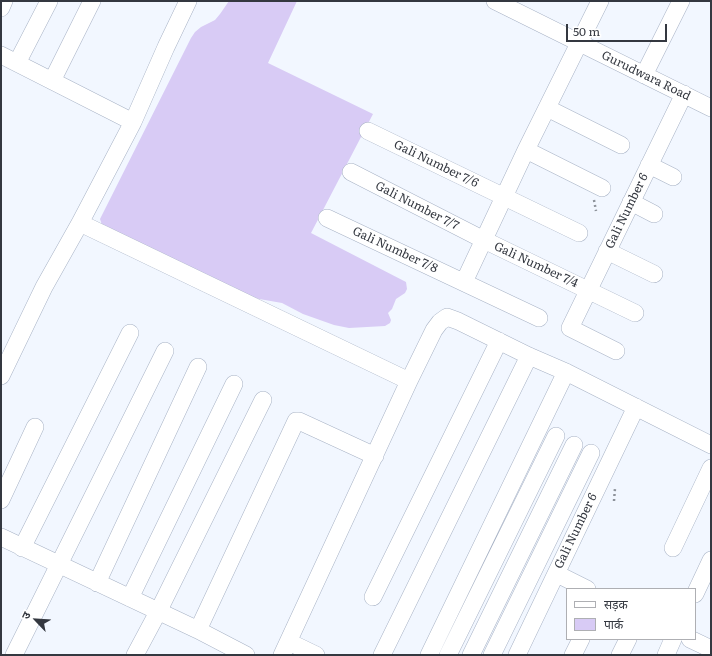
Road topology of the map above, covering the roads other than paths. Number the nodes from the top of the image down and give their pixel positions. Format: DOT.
graph roads {
  1 [pos="4,1"];
  2 [pos="49,1"];
  3 [pos="92,1"];
  4 [pos="188,1"];
  5 [pos="495,1"];
  6 [pos="600,1"];
  7 [pos="681,1"];
  8 [pos="1,8"];
  9 [pos="579,42"];
  10 [pos="1,55"];
  11 [pos="17,63"];
  12 [pos="644,74"];
  13 [pos="52,81"];
  14 [pos="684,94"];
  15 [pos="710,104"];
  16 [pos="546,108"];
  17 [pos="133,122"];
  18 [pos="368,132"];
  19 [pos="621,145"];
  20 [pos="526,150"];
  21 [pos="649,165"];
  22 [pos="351,172"];
  23 [pos="673,177"];
  24 [pos="602,188"];
  25 [pos="504,197"];
  26 [pos="631,202"];
  27 [pos="654,214"];
  28 [pos="327,218"];
  29 [pos="80,223"];
  30 [pos="579,233"];
  31 [pos="484,240"];
  32 [pos="607,251"];
  33 [pos="654,274"];
  34 [pos="464,282"];
  35 [pos="588,290"];
  36 [pos="635,313"];
  37 [pos="539,318"];
  38 [pos="130,333"];
  39 [pos="499,341"];
  40 [pos="165,350"];
  41 [pos="616,351"];
  42 [pos="529,356"];
  43 [pos="198,367"];
  44 [pos="566,372"];
  45 [pos="1,376"];
  46 [pos="409,381"];
  47 [pos="234,384"];
  48 [pos="263,400"];
  49 [pos="636,407"];
  50 [pos="35,427"];
  51 [pos="539,428"];
  52 [pos="556,436"];
  53 [pos="574,445"];
  54 [pos="711,445"];
  55 [pos="591,453"];
  56 [pos="375,456"];
  57 [pos="609,462"];
  58 [pos="711,468"];
  59 [pos="512,483"];
  60 [pos="529,491"];
  61 [pos="1,500"];
  62 [pos="547,500"];
  63 [pos="564,508"];
  64 [pos="582,518"];
  65 [pos="1,537"];
  66 [pos="22,548"];
  67 [pos="673,548"];
  68 [pos="711,560"];
  69 [pos="58,565"];
  70 [pos="561,576"];
  71 [pos="96,583"];
  72 [pos="463,585"];
  73 [pos="585,588"];
  74 [pos="696,592"];
  75 [pos="479,593"];
  76 [pos="372,597"];
  77 [pos="130,598"];
  78 [pos="497,602"];
  79 [pos="514,611"];
  80 [pos="158,612"];
  81 [pos="533,620"];
  82 [pos="198,630"];
  83 [pos="580,640"];
  84 [pos="628,640"];
  85 [pos="673,640"];
  86 [pos="692,640"];
  87 [pos="286,649"];
  88 [pos="710,649"];
  89 [pos="14,655"];
  90 [pos="135,655"];
  91 [pos="246,655"];
  92 [pos="316,655"];
  93 [pos="382,655"];
  94 [pos="429,655"];
  95 [pos="448,655"];
  96 [pos="471,655"];
  97 [pos="492,655"];
  98 [pos="516,655"];
  99 [pos="573,655"];
  100 [pos="620,655"];
  101 [pos="666,655"];
  1 -- 8 [label="street"];
  2 -- 11 [label="street"];
  3 -- 13 [label="street"];
  4 -- 17 [label="street"];
  5 -- 9 [label="street, Gurudwara Road"];
  6 -- 9 [label="street"];
  7 -- 12 [label="street"];
  9 -- 12 [label="street, Gurudwara Road"];
  9 -- 16 [label="street"];
  10 -- 11 [label="street"];
  11 -- 13 [label="street"];
  12 -- 14 [label="street, Gurudwara Road"];
  13 -- 17 [label="street"];
  14 -- 15 [label="street, Gurudwara Road"];
  14 -- 21 [label="street, Gali Number 6"];
  16 -- 19 [label="street"];
  16 -- 20 [label="street"];
  17 -- 29 [label="street"];
  18 -- 25 [label="street, Gali Number 7/6"];
  20 -- 24 [label="street"];
  20 -- 25 [label="street"];
  21 -- 23 [label="street"];
  21 -- 26 [label="street, Gali Number 6"];
  22 -- 31 [label="street, Gali Number 7/7"];
  25 -- 30 [label="street, Gali Number 7/6"];
  25 -- 31 [label="street"];
  26 -- 27 [label="street"];
  26 -- 32 [label="street, Gali Number 6"];
  28 -- 34 [label="street, Gali Number 7/8"];
  29 -- 45 [label="street"];
  29 -- 46 [label="street"];
  31 -- 34 [label="street"];
  31 -- 35 [label="street, Gali Number 7/4"];
  32 -- 33 [label="street"];
  32 -- 35 [label="street, Gali Number 6"];
  34 -- 37 [label="street, Gali Number 7/8"];
  35 -- 36 [label="street, Gali Number 7/4"];
  35 -- 41 [label="street, Gali Number 6"];
  38 -- 66 [label="street"];
  39 -- 42 [label="street"];
  39 -- 46 [label="street"];
  39 -- 76 [label="street"];
  40 -- 69 [label="street"];
  42 -- 44 [label="street"];
  42 -- 93 [label="street"];
  43 -- 71 [label="street"];
  44 -- 49 [label="street"];
  44 -- 51 [label="street"];
  46 -- 56 [label="street"];
  47 -- 77 [label="street"];
  48 -- 80 [label="street"];
  49 -- 54 [label="street"];
  49 -- 57 [label="street, Gali Number 6"];
  50 -- 61 [label="street"];
  51 -- 52 [label="street"];
  51 -- 59 [label="street"];
  52 -- 53 [label="street"];
  52 -- 60 [label="street"];
  53 -- 55 [label="street"];
  53 -- 62 [label="street"];
  55 -- 57 [label="street"];
  55 -- 63 [label="street"];
  56 -- 82 [label="street"];
  56 -- 87 [label="street"];
  57 -- 64 [label="street, Gali Number 6"];
  58 -- 67 [label="street"];
  59 -- 60 [label="street"];
  59 -- 72 [label="street"];
  60 -- 62 [label="street"];
  60 -- 75 [label="street"];
  62 -- 63 [label="street"];
  62 -- 78 [label="street"];
  63 -- 64 [label="street"];
  63 -- 79 [label="street"];
  64 -- 81 [label="street, Gali Number 6"];
  65 -- 66 [label="street"];
  66 -- 69 [label="street"];
  68 -- 74 [label="street"];
  69 -- 71 [label="street"];
  69 -- 89 [label="street"];
  70 -- 73 [label="street"];
  71 -- 77 [label="street"];
  72 -- 75 [label="street"];
  72 -- 94 [label="street"];
  75 -- 78 [label="street"];
  75 -- 95 [label="street"];
  77 -- 80 [label="street"];
  78 -- 79 [label="street"];
  78 -- 96 [label="street"];
  79 -- 81 [label="street"];
  79 -- 97 [label="street"];
  80 -- 82 [label="street"];
  80 -- 90 [label="street"];
  81 -- 98 [label="street, Gali Number 6"];
  82 -- 91 [label="street"];
  83 -- 99 [label="street"];
  84 -- 100 [label="street"];
  85 -- 101 [label="street"];
  86 -- 88 [label="street"];
  87 -- 92 [label="street"];
}
